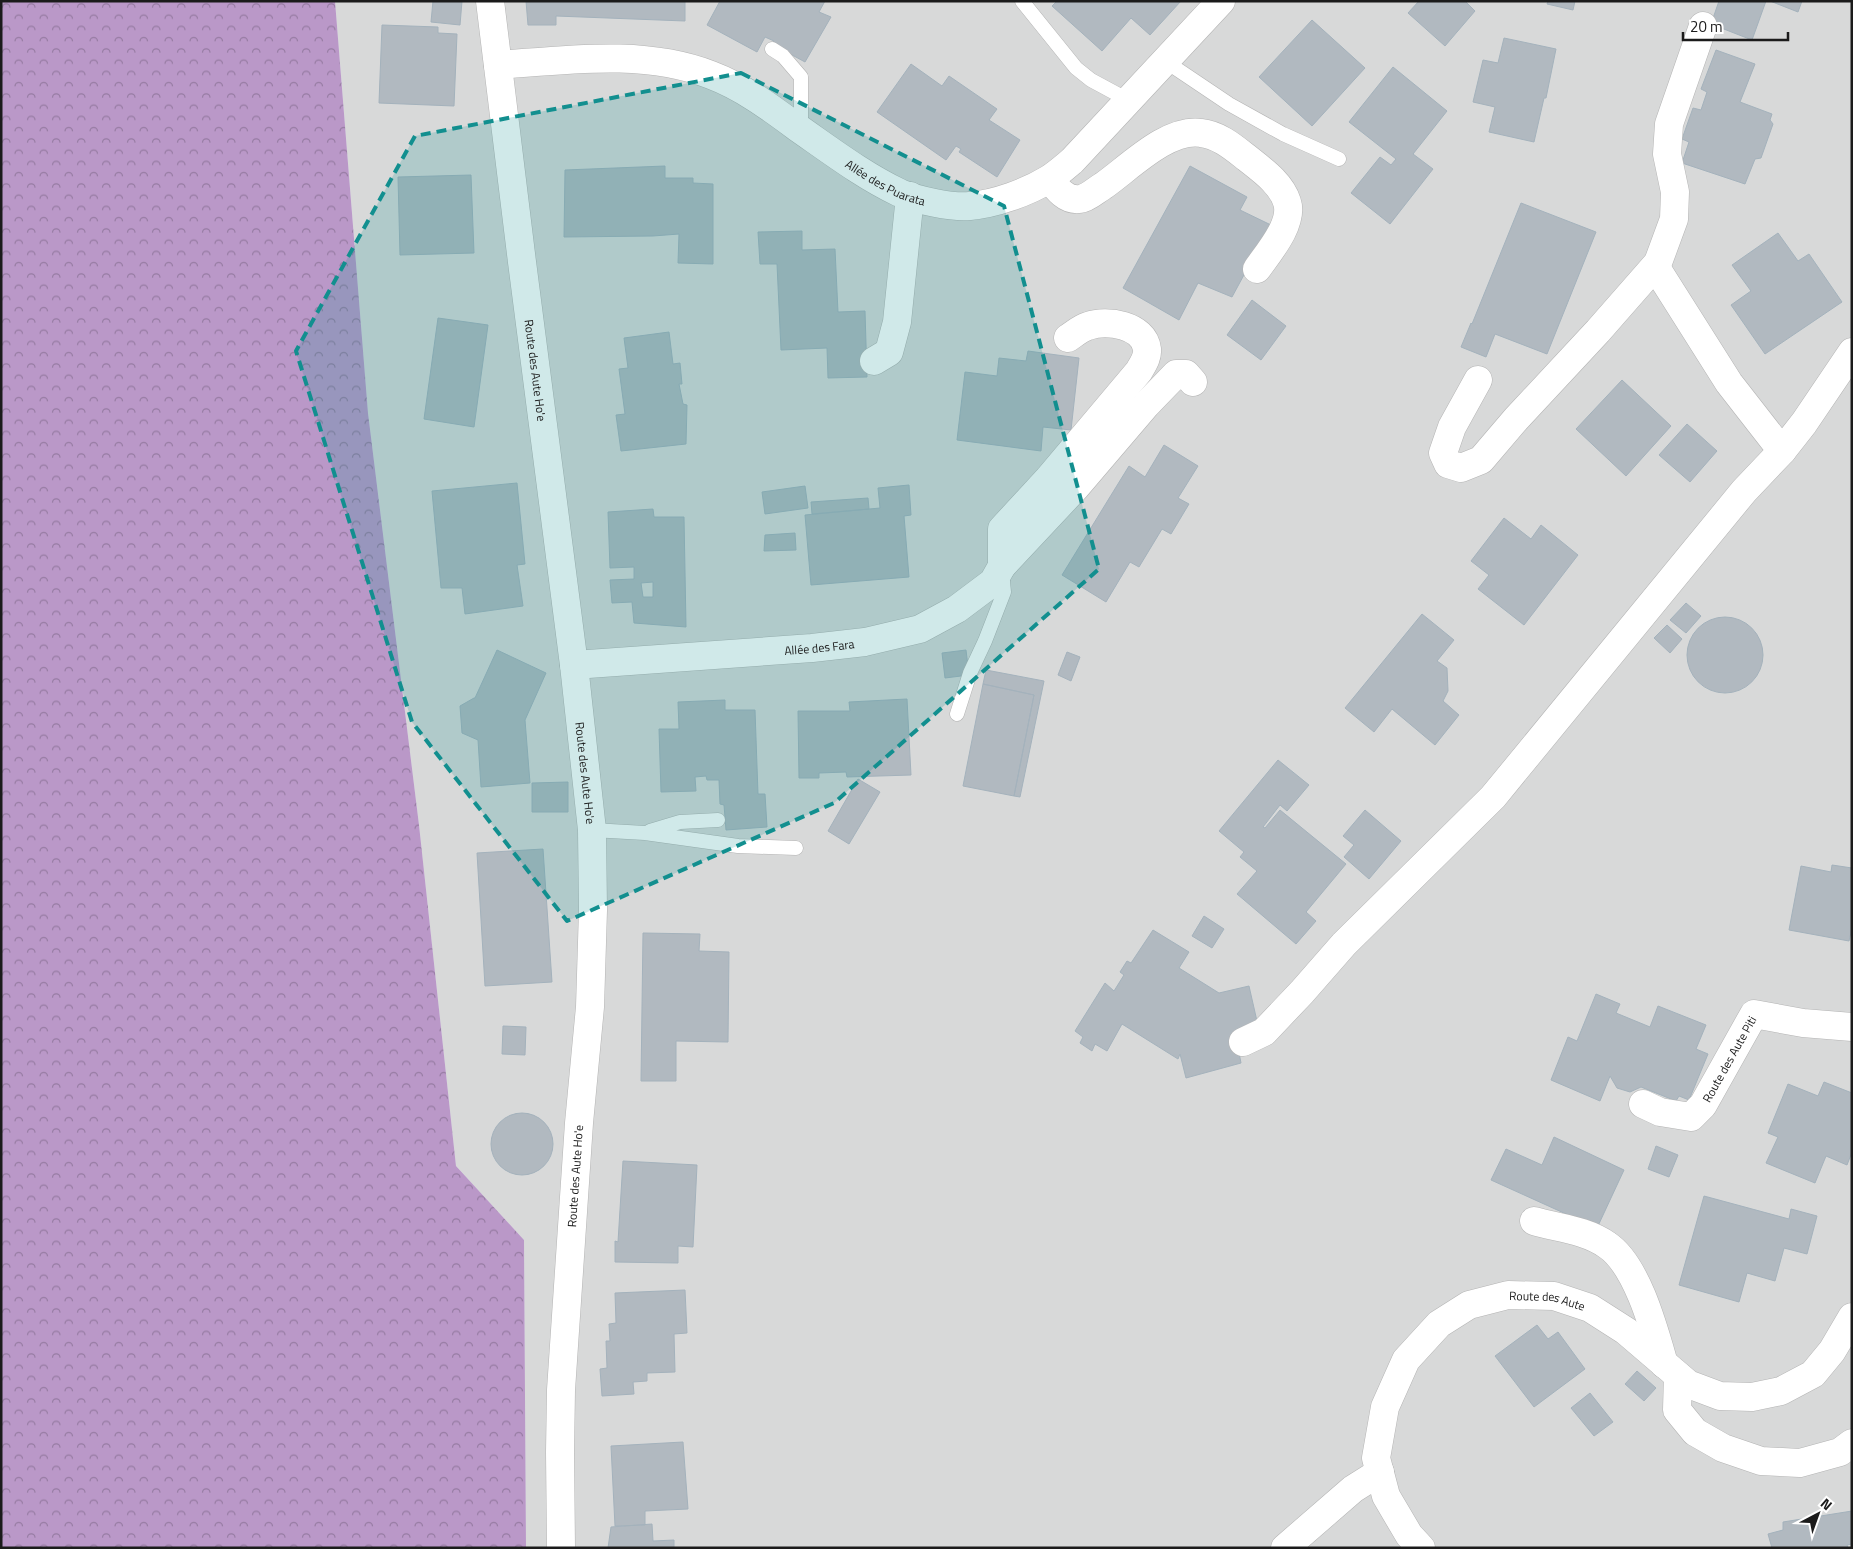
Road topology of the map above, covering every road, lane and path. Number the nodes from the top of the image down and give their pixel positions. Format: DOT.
graph roads {
  1 [pos="490,1"];
  2 [pos="1022,1"];
  3 [pos="1221,1"];
  4 [pos="1703,26"];
  5 [pos="772,49"];
  6 [pos="1165,61"];
  7 [pos="498,65"];
  8 [pos="1130,101"];
  9 [pos="801,129"];
  10 [pos="1339,159"];
  11 [pos="1050,179"];
  12 [pos="910,196"];
  13 [pos="1656,268"];
  14 [pos="1257,269"];
  15 [pos="1068,338"];
  16 [pos="1852,352"];
  17 [pos="874,361"];
  18 [pos="1478,380"];
  19 [pos="1193,382"];
  20 [pos="1782,451"];
  21 [pos="1002,566"];
  22 [pos="574,665"];
  23 [pos="958,714"];
  24 [pos="718,820"];
  25 [pos="592,830"];
  26 [pos="645,833"];
  27 [pos="796,848"];
  28 [pos="1852,1027"];
  29 [pos="1243,1042"];
  30 [pos="1643,1104"];
  31 [pos="1534,1221"];
  32 [pos="1852,1317"];
  33 [pos="1671,1370"];
  34 [pos="1852,1443"];
  35 [pos="1380,1472"];
  36 [pos="561,1548"];
  37 [pos="1285,1548"];
  38 [pos="1421,1548"];
  1 -- 7 [label="street, Route des Aute Ho'e"];
  2 -- 8 [label="lane"];
  3 -- 6 [label="street, Allée des Puarata"];
  4 -- 13 [label="street"];
  5 -- 9 [label="lane"];
  6 -- 8 [label="street, Allée des Puarata"];
  6 -- 10 [label="lane"];
  7 -- 9 [label="street, Allée des Puarata"];
  7 -- 22 [label="street, Route des Aute Ho'e"];
  8 -- 11 [label="street, Allée des Puarata"];
  9 -- 12 [label="street, Allée des Puarata"];
  11 -- 12 [label="street, Allée des Puarata"];
  11 -- 14 [label="street"];
  12 -- 17 [label="street"];
  13 -- 18 [label="street"];
  13 -- 20 [label="street"];
  15 -- 21 [label="street"];
  16 -- 20 [label="street"];
  19 -- 21 [label="street, Allée des Fara"];
  20 -- 29 [label="street"];
  21 -- 22 [label="street, Allée des Fara"];
  21 -- 23 [label="lane"];
  22 -- 25 [label="street, Route des Aute Ho'e"];
  24 -- 26 [label="lane"];
  25 -- 26 [label="lane"];
  25 -- 36 [label="street, Route des Aute Ho'e"];
  26 -- 27 [label="lane"];
  28 -- 30 [label="street, Route des Aute Piti"];
  31 -- 33 [label="street"];
  32 -- 33 [label="street, Route des Aute"];
  33 -- 34 [label="street"];
  33 -- 35 [label="street, Route des Aute"];
  35 -- 37 [label="street"];
  35 -- 38 [label="street, Route des Aute"];
}
